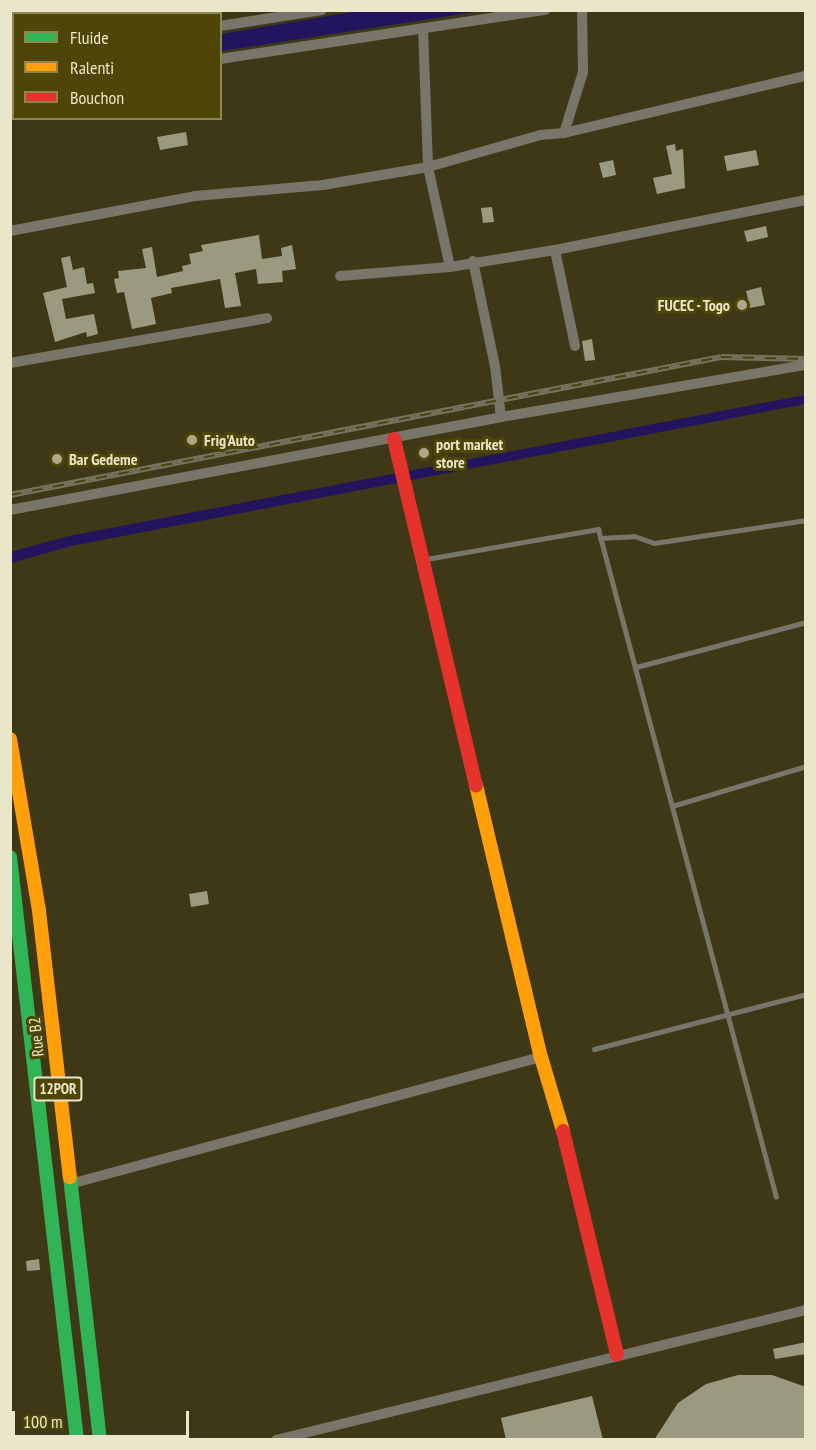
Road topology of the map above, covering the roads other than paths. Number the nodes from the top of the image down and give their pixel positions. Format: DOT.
graph roads {
  1 [pos="322,10"];
  2 [pos="545,10"];
  3 [pos="582,10"];
  4 [pos="222,26"];
  5 [pos="423,29"];
  6 [pos="222,58"];
  7 [pos="806,76"];
  8 [pos="564,133"];
  9 [pos="428,167"];
  10 [pos="806,200"];
  11 [pos="10,231"];
  12 [pos="555,250"];
  13 [pos="473,261"];
  14 [pos="450,267"];
  15 [pos="340,276"];
  16 [pos="267,318"];
  17 [pos="575,346"];
  18 [pos="10,363"];
  19 [pos="806,365"];
  20 [pos="501,417"];
  21 [pos="394,439"];
  22 [pos="10,510"];
  23 [pos="806,520"];
  24 [pos="600,538"];
  25 [pos="424,559"];
  26 [pos="806,622"];
  27 [pos="636,667"];
  28 [pos="10,739"];
  29 [pos="806,766"];
  30 [pos="672,806"];
  31 [pos="10,857"];
  32 [pos="806,994"];
  33 [pos="728,1015"];
  34 [pos="594,1049"];
  35 [pos="541,1057"];
  36 [pos="70,1184"];
  37 [pos="776,1197"];
  38 [pos="806,1310"];
  39 [pos="617,1355"];
  40 [pos="77,1440"];
  41 [pos="100,1440"];
  42 [pos="276,1440"];
  1 -- 4 [label="street"];
  2 -- 5 [label="street"];
  3 -- 8 [label="street"];
  5 -- 6 [label="street"];
  5 -- 9 [label="street"];
  7 -- 8 [label="street"];
  8 -- 9 [label="street"];
  9 -- 11 [label="street"];
  9 -- 14 [label="street"];
  10 -- 12 [label="street"];
  12 -- 13 [label="street"];
  12 -- 17 [label="street"];
  13 -- 14 [label="street"];
  13 -- 20 [label="street"];
  14 -- 15 [label="street"];
  16 -- 18 [label="street"];
  19 -- 20 [label="street"];
  20 -- 21 [label="street"];
  21 -- 22 [label="street"];
  21 -- 25 [label="main road"];
  23 -- 24 [label="lane"];
  24 -- 25 [label="lane"];
  24 -- 27 [label="lane"];
  25 -- 35 [label="main road"];
  26 -- 27 [label="lane"];
  27 -- 30 [label="lane"];
  28 -- 36 [label="main road, Rue B2 / 12POR"];
  29 -- 30 [label="lane"];
  30 -- 33 [label="lane"];
  31 -- 40 [label="main road, Rue B2 / 12POR"];
  32 -- 33 [label="lane"];
  33 -- 34 [label="lane"];
  33 -- 37 [label="lane"];
  35 -- 36 [label="street"];
  35 -- 39 [label="main road"];
  36 -- 41 [label="main road, Rue B2 / 12POR"];
  38 -- 39 [label="street"];
  39 -- 42 [label="street"];
}
